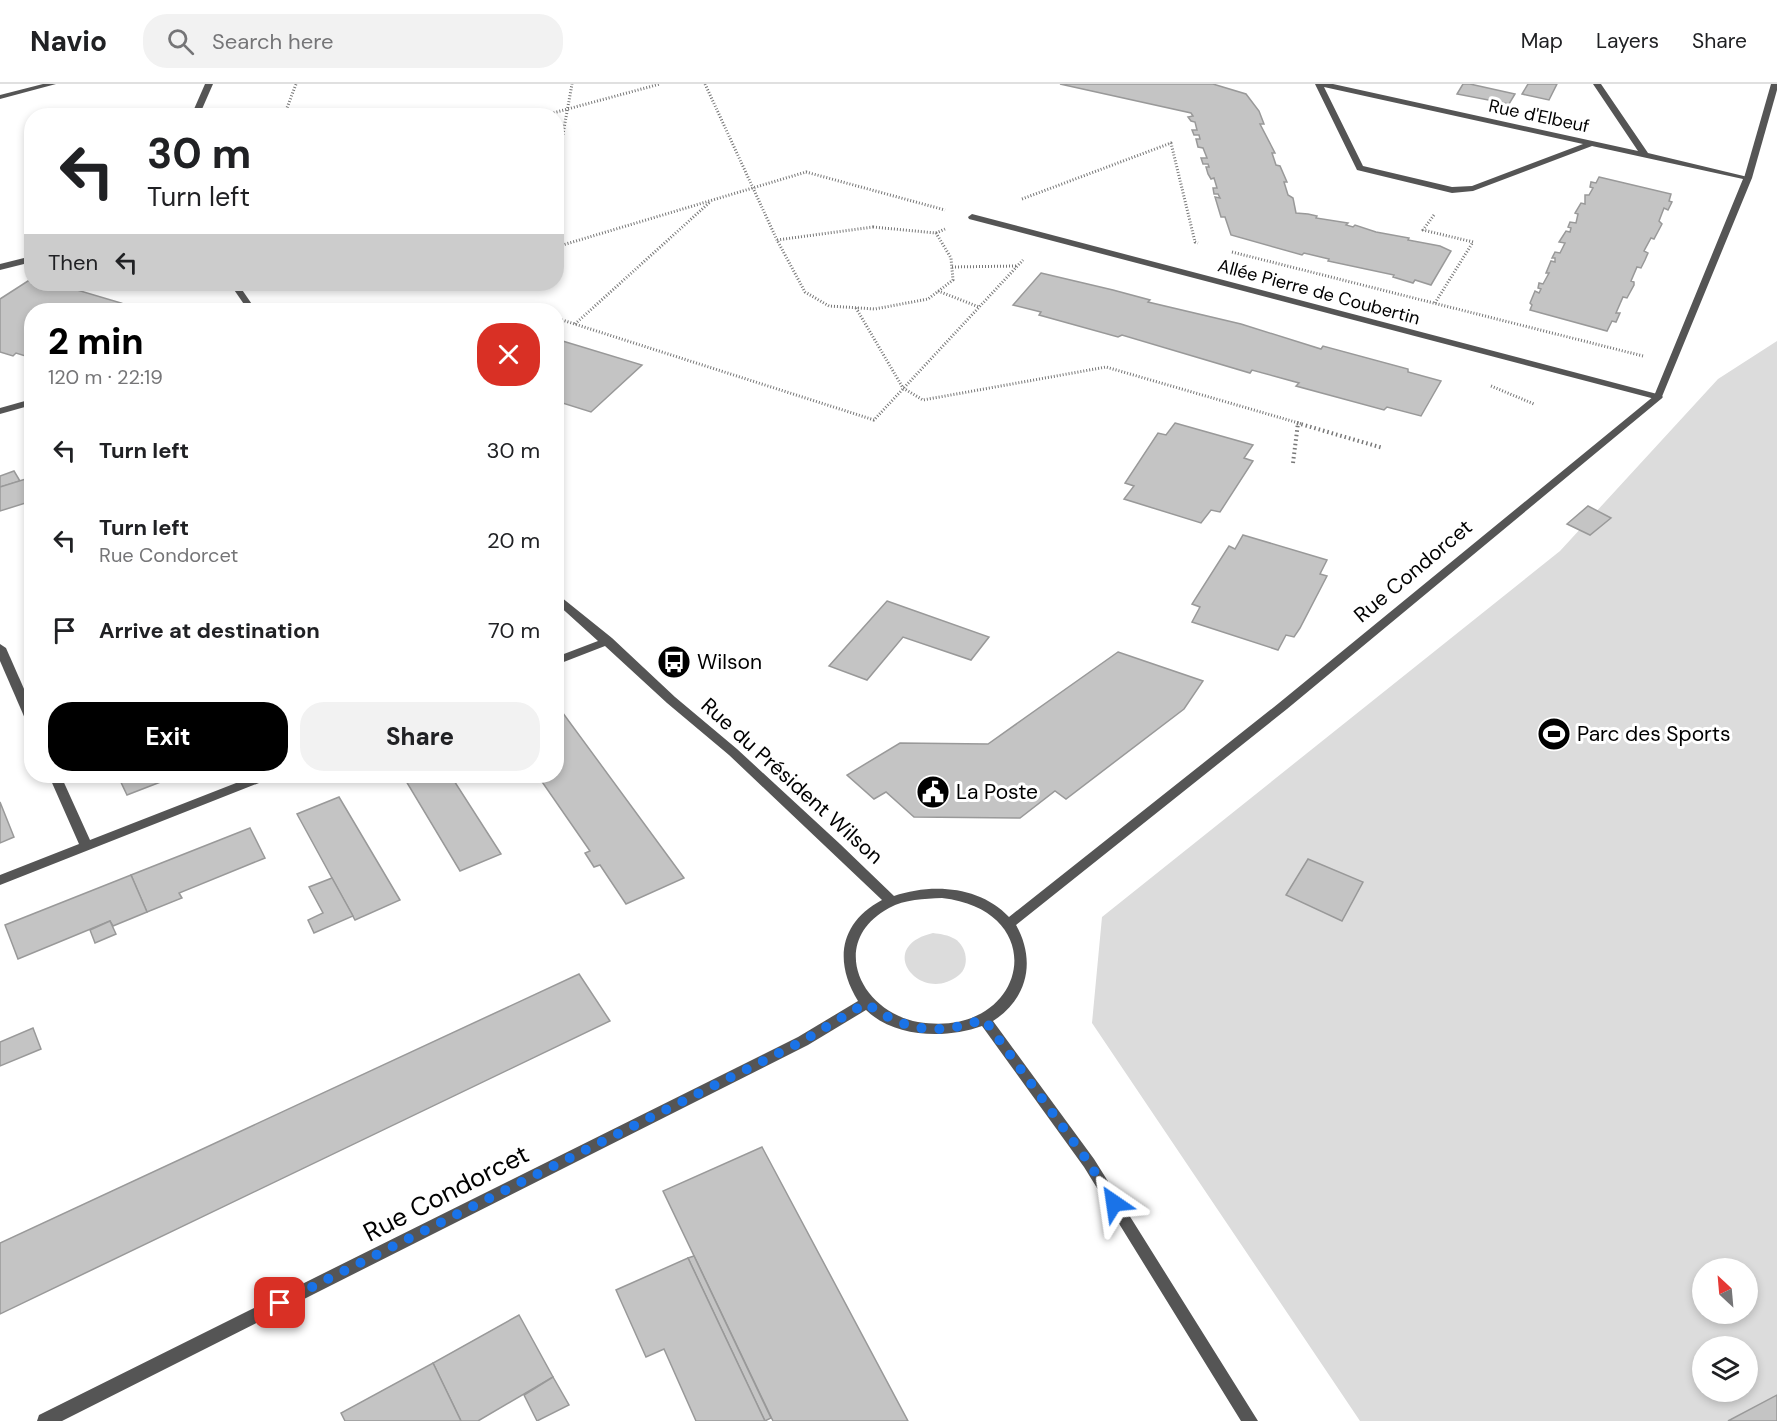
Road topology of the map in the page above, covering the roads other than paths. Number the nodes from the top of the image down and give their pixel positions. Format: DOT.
graph roads {
  1 [pos="52,84"];
  2 [pos="209,84"];
  3 [pos="1321,84"];
  4 [pos="1597,84"];
  5 [pos="1775,84"];
  6 [pos="0,97"];
  7 [pos="198,108"];
  8 [pos="1593,143"];
  9 [pos="1644,154"];
  10 [pos="1748,178"];
  11 [pos="972,218"];
  12 [pos="24,261"];
  13 [pos="0,267"];
  14 [pos="1658,397"];
  15 [pos="24,404"];
  16 [pos="0,411"];
  17 [pos="564,604"];
  18 [pos="608,641"];
  19 [pos="0,648"];
  20 [pos="564,658"];
  21 [pos="24,703"];
  22 [pos="58,783"];
  23 [pos="247,783"];
  24 [pos="86,846"];
  25 [pos="0,880"];
  26 [pos="891,901"];
  27 [pos="1009,924"];
  28 [pos="866,1003"];
  29 [pos="984,1019"];
  30 [pos="45,1421"];
  31 [pos="1250,1421"];
  1 -- 6 [label="street"];
  2 -- 7 [label="street"];
  3 -- 8 [label="street, Rue d'Elbeuf"];
  3 -- 8 [label="street"];
  4 -- 9 [label="street"];
  5 -- 10 [label="street, Rue Condorcet"];
  8 -- 9 [label="street, Rue d'Elbeuf"];
  9 -- 10 [label="street, Rue d'Elbeuf"];
  10 -- 14 [label="street, Rue Condorcet"];
  11 -- 14 [label="street, Allée Pierre de Coubertin"];
  12 -- 13 [label="street"];
  14 -- 27 [label="street, Rue Condorcet"];
  15 -- 16 [label="street"];
  17 -- 18 [label="street, Rue du Président Wilson"];
  18 -- 20 [label="street"];
  18 -- 26 [label="street, Rue du Président Wilson"];
  19 -- 21 [label="street"];
  22 -- 24 [label="street"];
  23 -- 24 [label="street"];
  24 -- 25 [label="street"];
  26 -- 27 [label="street"];
  26 -- 28 [label="street"];
  27 -- 29 [label="street"];
  28 -- 29 [label="street"];
  28 -- 30 [label="street, Rue Condorcet"];
  29 -- 31 [label="street"];
}
